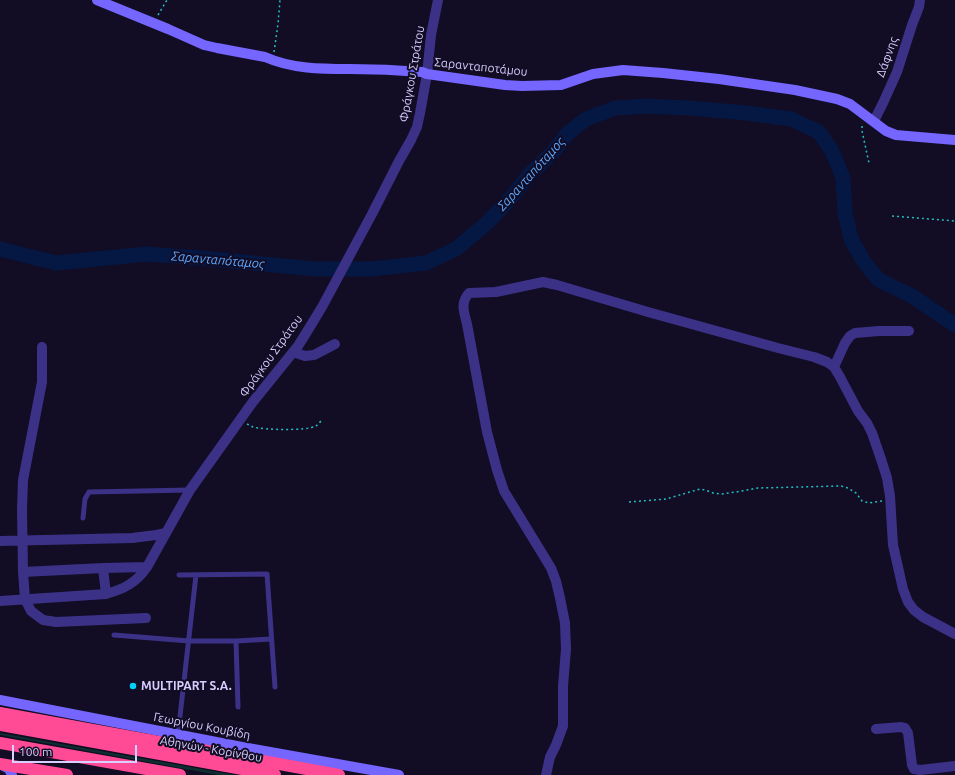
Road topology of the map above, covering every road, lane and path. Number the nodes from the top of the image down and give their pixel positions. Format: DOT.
graph roads {
  1 [pos="97,0"];
  2 [pos="167,0"];
  3 [pos="280,0"];
  4 [pos="438,0"];
  5 [pos="920,0"];
  6 [pos="154,24"];
  7 [pos="272,60"];
  8 [pos="427,74"];
  9 [pos="864,114"];
  10 [pos="874,121"];
  11 [pos="955,140"];
  12 [pos="869,163"];
  13 [pos="892,216"];
  14 [pos="955,221"];
  15 [pos="909,331"];
  16 [pos="335,344"];
  17 [pos="42,347"];
  18 [pos="293,352"];
  19 [pos="834,367"];
  20 [pos="322,419"];
  21 [pos="239,421"];
  22 [pos="190,490"];
  23 [pos="890,499"];
  24 [pos="629,502"];
  25 [pos="83,518"];
  26 [pos="166,532"];
  27 [pos="22,540"];
  28 [pos="0,541"];
  29 [pos="147,567"];
  30 [pos="103,568"];
  31 [pos="23,572"];
  32 [pos="179,575"];
  33 [pos="196,575"];
  34 [pos="106,594"];
  35 [pos="25,599"];
  36 [pos="0,601"];
  37 [pos="146,618"];
  38 [pos="955,634"];
  39 [pos="114,635"];
  40 [pos="271,639"];
  41 [pos="189,641"];
  42 [pos="236,641"];
  43 [pos="275,687"];
  44 [pos="0,700"];
  45 [pos="238,707"];
  46 [pos="0,714"];
  47 [pos="0,725"];
  48 [pos="876,729"];
  49 [pos="178,734"];
  50 [pos="0,743"];
  51 [pos="0,764"];
  52 [pos="955,766"];
  53 [pos="12,775"];
  54 [pos="68,775"];
  55 [pos="180,775"];
  56 [pos="275,775"];
  57 [pos="339,775"];
  58 [pos="399,775"];
  59 [pos="546,775"];
  1 -- 6 [label="street, Σαρανταποτάμου"];
  2 -- 6 [label="path"];
  3 -- 7 [label="path"];
  4 -- 8 [label="street, Φράγκου Στράτου"];
  5 -- 10 [label="street, Δάφνης"];
  6 -- 7 [label="street, Σαρανταποτάμου"];
  7 -- 8 [label="street, Σαρανταποτάμου"];
  8 -- 9 [label="street, Σαρανταποτάμου"];
  8 -- 18 [label="street, Φράγκου Στράτου"];
  9 -- 10 [label="street, Σαρανταποτάμου"];
  9 -- 12 [label="path"];
  10 -- 11 [label="street, Σαρανταποτάμου"];
  13 -- 14 [label="path"];
  15 -- 19 [label="street"];
  16 -- 18 [label="street"];
  17 -- 27 [label="street"];
  18 -- 21 [label="street, Φράγκου Στράτου"];
  19 -- 23 [label="street"];
  19 -- 59 [label="street"];
  20 -- 21 [label="path"];
  21 -- 22 [label="street, Φράγκου Στράτου"];
  22 -- 25 [label="lane"];
  22 -- 26 [label="street, Φράγκου Στράτου"];
  23 -- 24 [label="path"];
  23 -- 38 [label="street"];
  26 -- 27 [label="street"];
  26 -- 29 [label="street, Φράγκου Στράτου"];
  27 -- 28 [label="street"];
  27 -- 31 [label="street"];
  29 -- 30 [label="street"];
  29 -- 34 [label="street, Φράγκου Στράτου"];
  30 -- 31 [label="street"];
  30 -- 34 [label="street"];
  31 -- 35 [label="street"];
  32 -- 33 [label="lane"];
  33 -- 40 [label="lane"];
  33 -- 41 [label="lane"];
  34 -- 35 [label="street, Φράγκου Στράτου"];
  35 -- 36 [label="street, Φράγκου Στράτου"];
  35 -- 37 [label="street"];
  39 -- 41 [label="lane"];
  40 -- 42 [label="lane"];
  40 -- 43 [label="lane"];
  41 -- 42 [label="lane"];
  41 -- 49 [label="lane"];
  42 -- 45 [label="lane"];
  44 -- 49 [label="street, Γεωργίου Κουβίδη"];
  46 -- 57 [label="highway"];
  47 -- 56 [label="highway, Αθηνών - Κορίνθου"];
  48 -- 52 [label="street"];
  49 -- 58 [label="street, Γεωργίου Κουβίδη"];
  50 -- 55 [label="highway"];
  51 -- 53 [label="street"];
  51 -- 54 [label="highway"];
}
